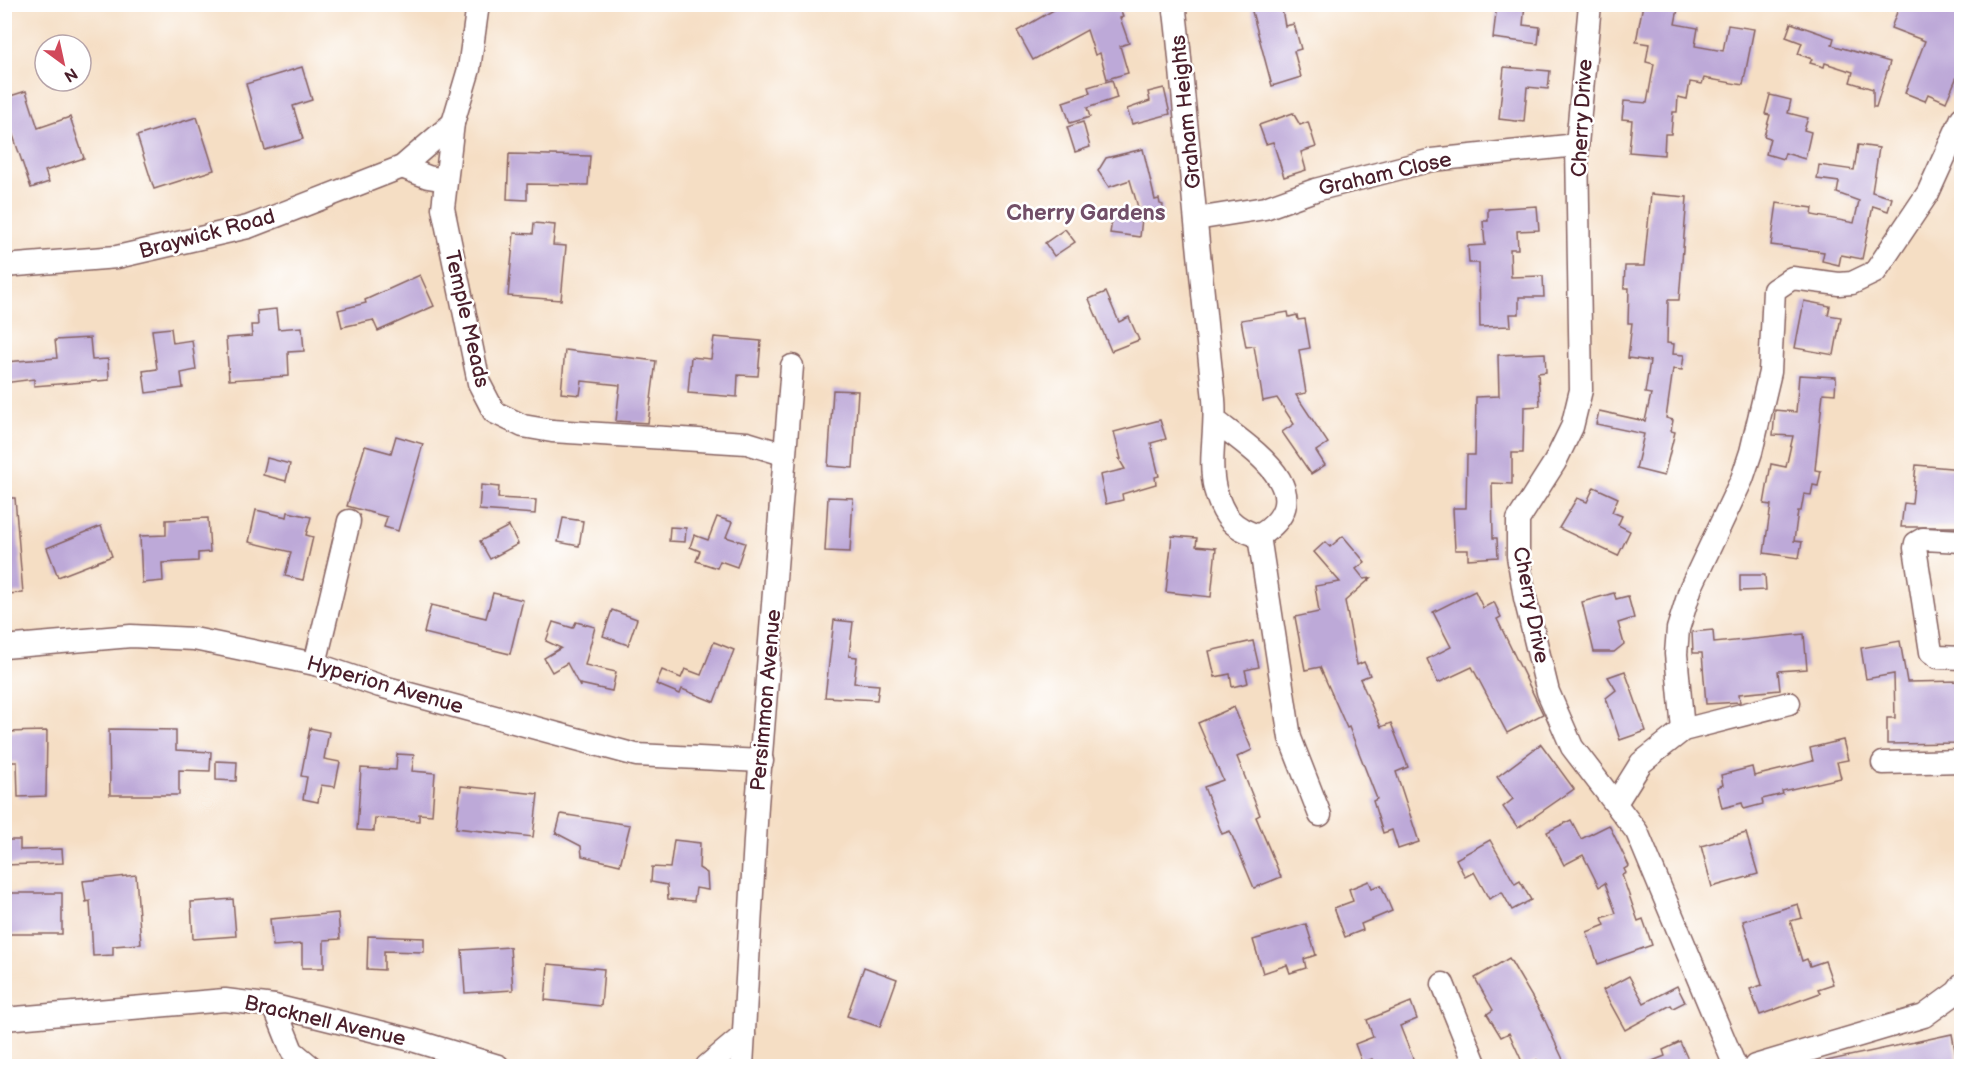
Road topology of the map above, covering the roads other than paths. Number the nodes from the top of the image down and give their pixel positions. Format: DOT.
graph roads {
  1 [pos="478,4"];
  2 [pos="1174,4"];
  3 [pos="1590,4"];
  4 [pos="1962,118"];
  5 [pos="453,123"];
  6 [pos="1577,146"];
  7 [pos="402,167"];
  8 [pos="446,180"];
  9 [pos="1196,219"];
  10 [pos="4,266"];
  11 [pos="792,366"];
  12 [pos="1216,422"];
  13 [pos="783,454"];
  14 [pos="349,521"];
  15 [pos="1259,536"];
  16 [pos="1962,541"];
  17 [pos="4,647"];
  18 [pos="1962,658"];
  19 [pos="315,664"];
  20 [pos="1789,703"];
  21 [pos="1683,730"];
  22 [pos="762,761"];
  23 [pos="1962,761"];
  24 [pos="1882,763"];
  25 [pos="1616,803"];
  26 [pos="1320,815"];
  27 [pos="1443,984"];
  28 [pos="1962,985"];
  29 [pos="274,1006"];
  30 [pos="4,1019"];
  31 [pos="744,1035"];
  32 [pos="310,1066"];
  33 [pos="498,1066"];
  34 [pos="706,1066"];
  35 [pos="742,1066"];
  36 [pos="1476,1066"];
  37 [pos="1735,1066"];
  38 [pos="1755,1066"];
  1 -- 5 [label="street, Temple Meads"];
  2 -- 9 [label="street, Graham Heights"];
  3 -- 6 [label="street, Cherry Drive"];
  4 -- 21 [label="street"];
  5 -- 7 [label="street, Braywick Road"];
  5 -- 8 [label="street, Temple Meads"];
  6 -- 9 [label="street, Graham Close"];
  6 -- 25 [label="street, Cherry Drive"];
  7 -- 8 [label="street"];
  7 -- 10 [label="street, Braywick Road"];
  8 -- 13 [label="street, Temple Meads"];
  9 -- 12 [label="street, Graham Heights"];
  11 -- 13 [label="street, Persimmon Avenue"];
  12 -- 15 [label="street, Graham Heights"];
  12 -- 15 [label="street"];
  13 -- 22 [label="street, Persimmon Avenue"];
  14 -- 19 [label="street"];
  15 -- 26 [label="street"];
  16 -- 18 [label="street"];
  17 -- 19 [label="street, Hyperion Avenue"];
  19 -- 22 [label="street, Hyperion Avenue"];
  20 -- 21 [label="street"];
  21 -- 25 [label="street"];
  22 -- 31 [label="street, Persimmon Avenue"];
  23 -- 24 [label="street"];
  25 -- 37 [label="street, Cherry Drive"];
  27 -- 36 [label="street"];
  28 -- 38 [label="street"];
  29 -- 30 [label="street, Bracknell Avenue"];
  29 -- 32 [label="street"];
  29 -- 33 [label="street, Bracknell Avenue"];
  31 -- 34 [label="street"];
  31 -- 35 [label="street, Persimmon Avenue"];
}
